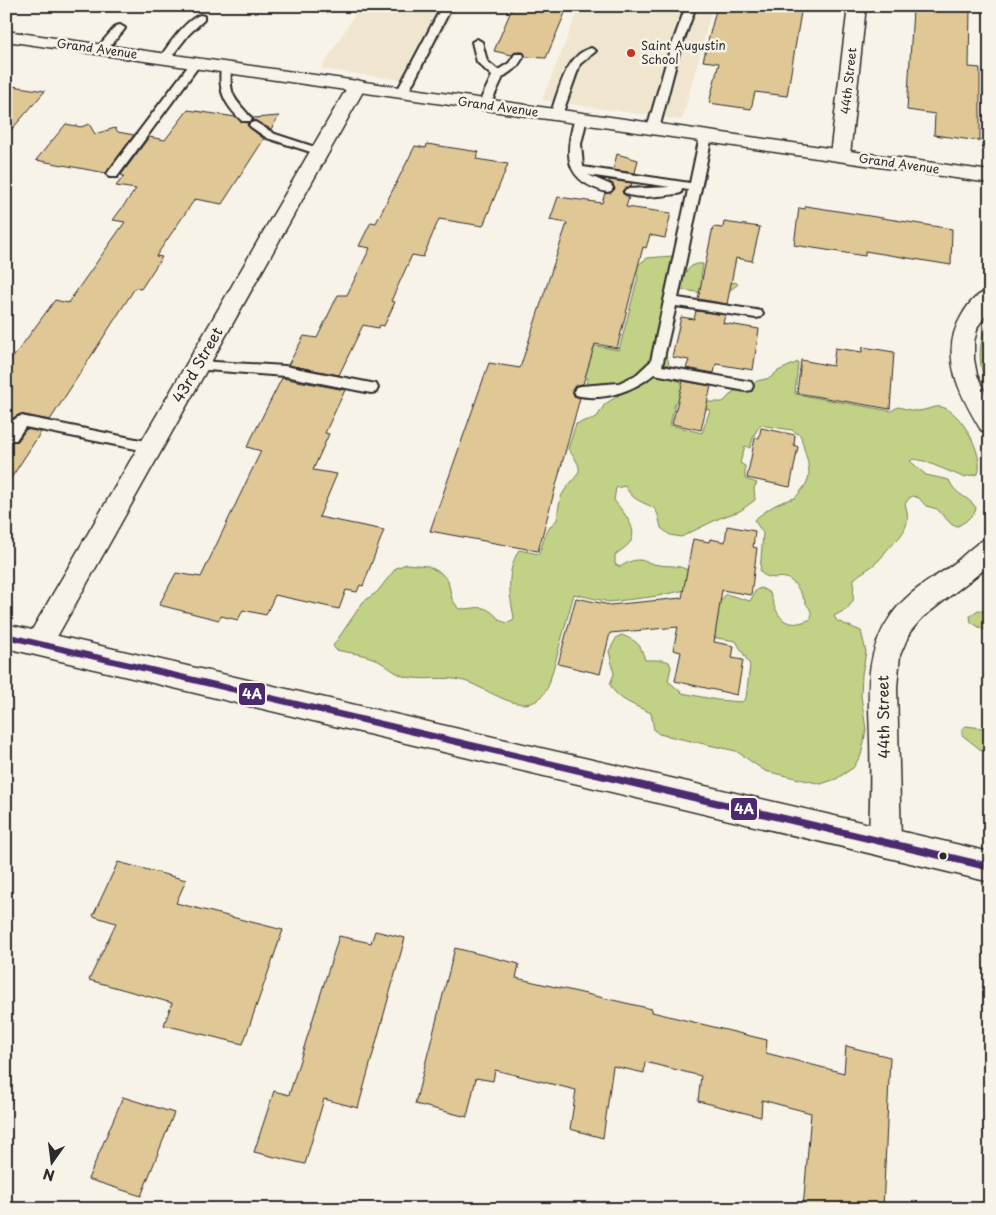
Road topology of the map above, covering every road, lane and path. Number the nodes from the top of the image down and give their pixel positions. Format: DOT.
graph roads {
  1 [pos="447,6"];
  2 [pos="691,6"];
  3 [pos="857,6"];
  4 [pos="200,18"];
  5 [pos="120,28"];
  6 [pos="6,36"];
  7 [pos="477,42"];
  8 [pos="101,50"];
  9 [pos="591,51"];
  10 [pos="519,56"];
  11 [pos="164,59"];
  12 [pos="196,63"];
  13 [pos="226,68"];
  14 [pos="498,75"];
  15 [pos="357,86"];
  16 [pos="402,93"];
  17 [pos="484,105"];
  18 [pos="556,115"];
  19 [pos="581,118"];
  20 [pos="653,129"];
  21 [pos="706,136"];
  22 [pos="320,152"];
  23 [pos="840,155"];
  24 [pos="578,170"];
  25 [pos="113,174"];
  26 [pos="990,177"];
  27 [pos="694,186"];
  28 [pos="607,188"];
  29 [pos="630,192"];
  30 [pos="990,297"];
  31 [pos="671,301"];
  32 [pos="756,314"];
  33 [pos="198,366"];
  34 [pos="651,370"];
  35 [pos="746,386"];
  36 [pos="371,388"];
  37 [pos="582,391"];
  38 [pos="990,424"];
  39 [pos="6,435"];
  40 [pos="151,447"];
  41 [pos="990,547"];
  42 [pos="6,636"];
  43 [pos="39,643"];
  44 [pos="885,842"];
  45 [pos="990,867"];
  1 -- 16 [label="lane"];
  2 -- 20 [label="lane"];
  3 -- 23 [label="main road, 44th Street"];
  4 -- 11 [label="lane"];
  5 -- 8 [label="lane"];
  6 -- 8 [label="main road, Grand Avenue"];
  7 -- 14 [label="lane"];
  8 -- 11 [label="main road, Grand Avenue"];
  9 -- 18 [label="lane"];
  10 -- 14 [label="lane"];
  11 -- 12 [label="main road, Grand Avenue"];
  12 -- 13 [label="main road, Grand Avenue"];
  12 -- 25 [label="lane"];
  13 -- 15 [label="main road, Grand Avenue"];
  13 -- 22 [label="lane"];
  14 -- 17 [label="lane"];
  15 -- 16 [label="main road, Grand Avenue"];
  15 -- 22 [label="main road, 43rd Street"];
  16 -- 17 [label="main road, Grand Avenue"];
  17 -- 18 [label="main road, Grand Avenue"];
  18 -- 19 [label="main road, Grand Avenue"];
  19 -- 20 [label="main road, Grand Avenue"];
  19 -- 24 [label="lane"];
  20 -- 21 [label="main road, Grand Avenue"];
  21 -- 23 [label="main road, Grand Avenue"];
  21 -- 27 [label="lane"];
  22 -- 33 [label="main road, 43rd Street"];
  23 -- 26 [label="main road, Grand Avenue"];
  24 -- 27 [label="lane"];
  24 -- 28 [label="lane"];
  27 -- 29 [label="lane"];
  27 -- 31 [label="lane"];
  30 -- 38 [label="main road"];
  31 -- 32 [label="lane"];
  31 -- 34 [label="lane"];
  33 -- 36 [label="lane"];
  33 -- 40 [label="main road, 43rd Street"];
  34 -- 35 [label="lane"];
  34 -- 37 [label="lane"];
  39 -- 40 [label="lane"];
  40 -- 43 [label="main road, 43rd Street"];
  41 -- 44 [label="main road, 44th Street"];
  42 -- 43 [label="main road"];
  43 -- 44 [label="main road"];
  44 -- 45 [label="main road"];
}
